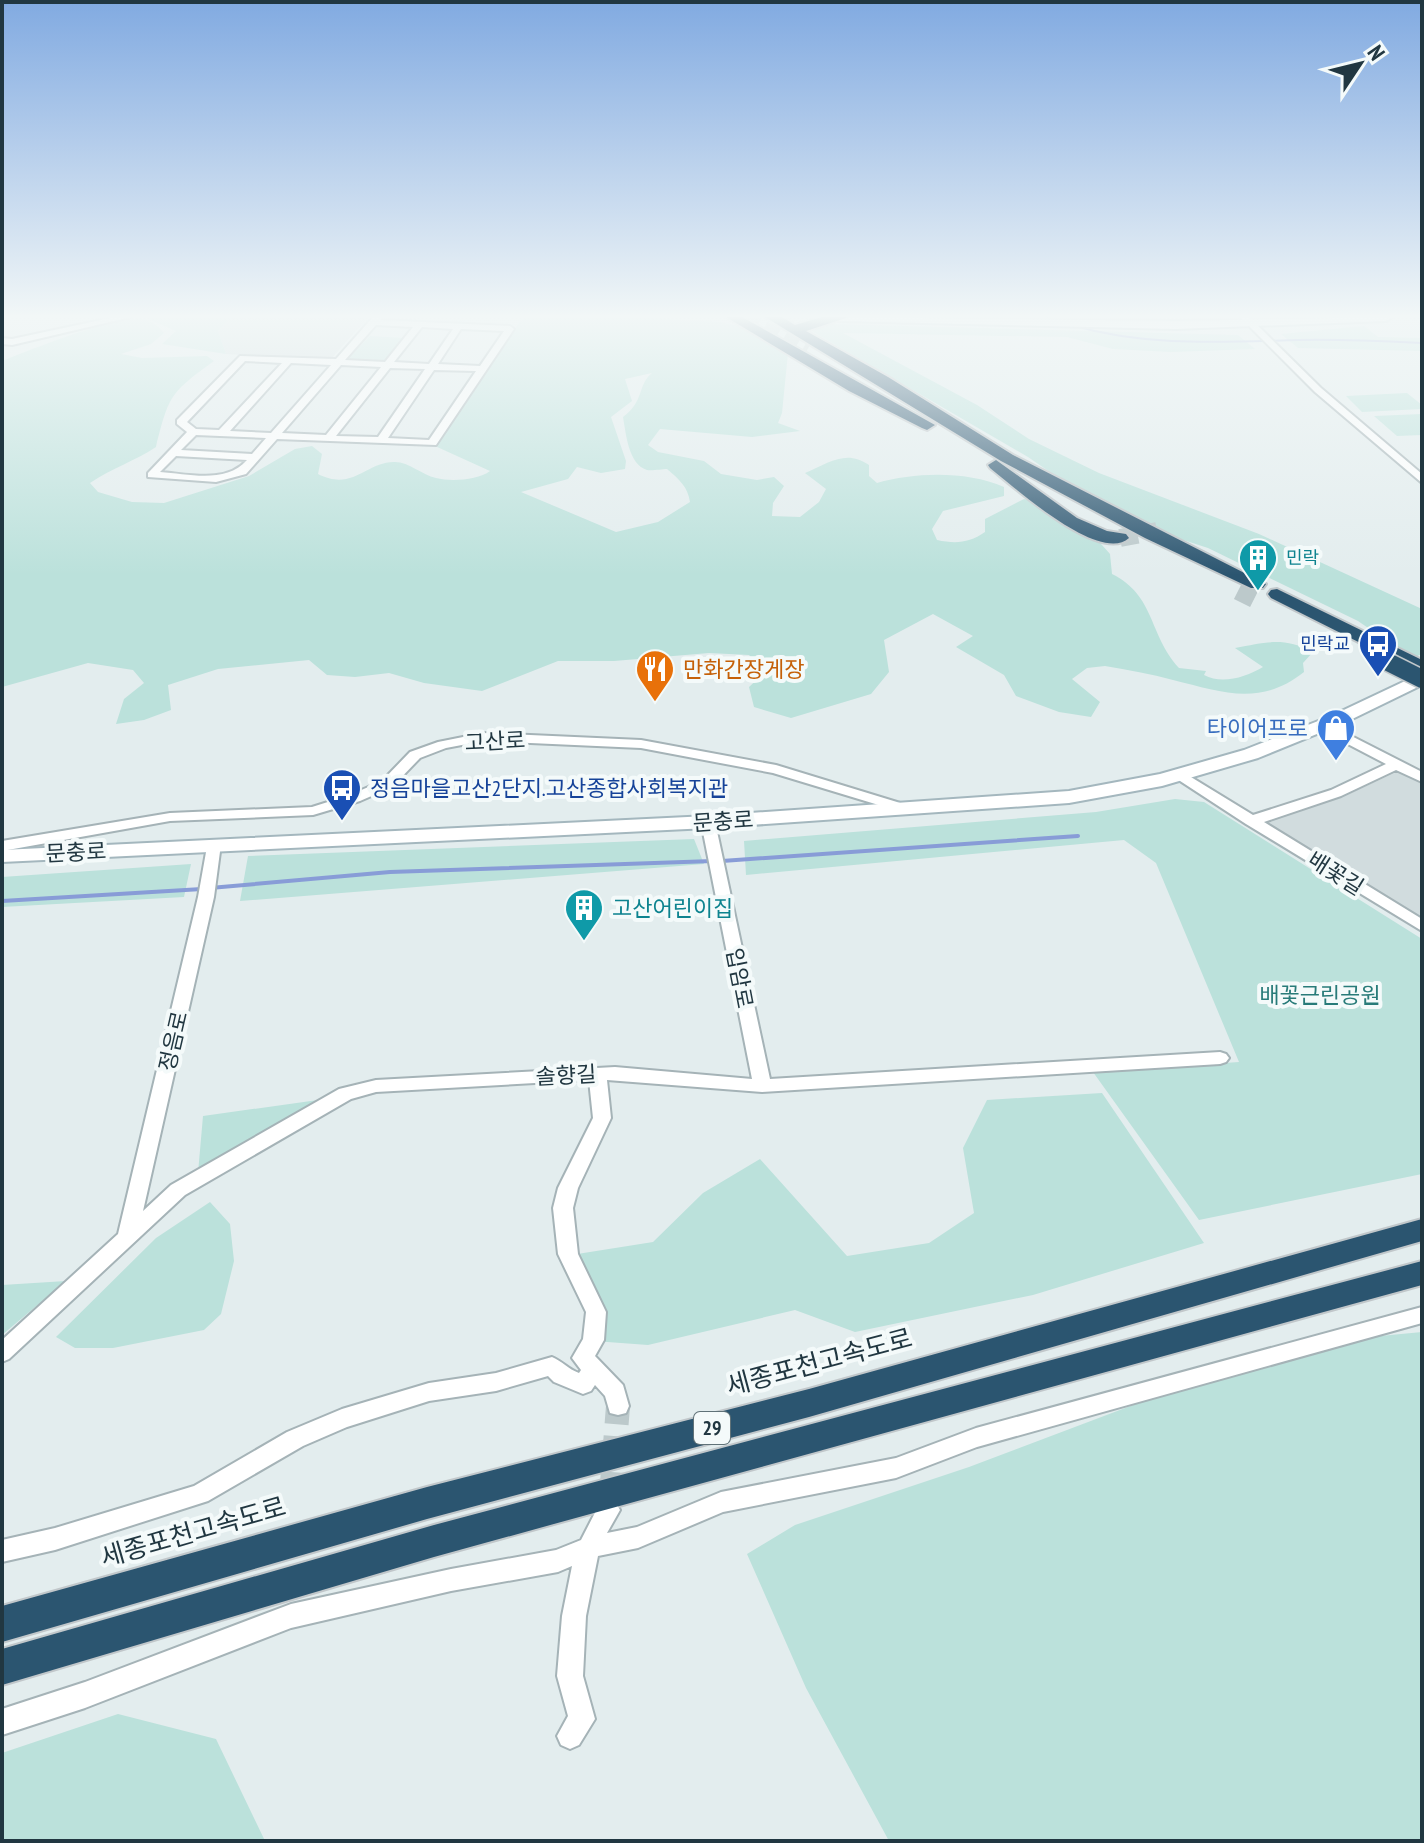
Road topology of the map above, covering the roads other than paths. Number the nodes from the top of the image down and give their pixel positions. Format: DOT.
graph roads {
  1 [pos="199,403"];
  2 [pos="249,403"];
  3 [pos="304,403"];
  4 [pos="357,403"];
  5 [pos="407,403"];
  6 [pos="460,403"];
  7 [pos="902,403"];
  8 [pos="902,403"];
  9 [pos="1333,403"];
  10 [pos="948,429"];
  11 [pos="193,432"];
  12 [pos="221,434"];
  13 [pos="274,437"];
  14 [pos="328,439"];
  15 [pos="381,441"];
  16 [pos="173,453"];
  17 [pos="256,457"];
  18 [pos="999,459"];
  19 [pos="1422,480"];
  20 [pos="1157,531"];
  21 [pos="1120,538"];
  22 [pos="1238,591"];
  23 [pos="1277,594"];
  24 [pos="1394,660"];
  25 [pos="1422,668"];
  26 [pos="1422,678"];
  27 [pos="1324,726"];
  28 [pos="1396,765"];
  29 [pos="1181,777"];
  30 [pos="1422,778"];
  31 [pos="905,809"];
  32 [pos="1251,821"];
  33 [pos="710,830"];
  34 [pos="213,844"];
  35 [pos="2,846"];
  36 [pos="2,856"];
  37 [pos="1422,926"];
  38 [pos="1220,1058"];
  39 [pos="597,1074"];
  40 [pos="762,1086"];
  41 [pos="1422,1230"];
  42 [pos="127,1236"];
  43 [pos="1422,1273"];
  44 [pos="1422,1315"];
  45 [pos="2,1353"];
  46 [pos="593,1370"];
  47 [pos="618,1406"];
  48 [pos="608,1510"];
  49 [pos="590,1547"];
  50 [pos="2,1551"];
  51 [pos="2,1624"];
  52 [pos="2,1667"];
  53 [pos="2,1722"];
  54 [pos="570,1736"];
  1 -- 11 [label="street"];
  2 -- 12 [label="street"];
  3 -- 13 [label="street"];
  4 -- 14 [label="street"];
  5 -- 15 [label="street"];
  6 -- 15 [label="street"];
  7 -- 10 [label="highway"];
  8 -- 10 [label="highway"];
  9 -- 19 [label="street"];
  10 -- 18 [label="highway"];
  11 -- 12 [label="street"];
  11 -- 16 [label="street"];
  12 -- 13 [label="street"];
  13 -- 14 [label="street"];
  13 -- 17 [label="street"];
  14 -- 15 [label="street"];
  16 -- 17 [label="street"];
  16 -- 17 [label="street"];
  18 -- 20 [label="highway"];
  18 -- 21 [label="highway"];
  18 -- 22 [label="highway"];
  18 -- 24 [label="highway"];
  23 -- 24 [label="highway"];
  24 -- 25 [label="highway"];
  24 -- 26 [label="highway, bridge"];
  26 -- 27 [label="street, 문충로"];
  27 -- 28 [label="street"];
  27 -- 29 [label="street, 문충로"];
  28 -- 30 [label="street"];
  28 -- 32 [label="street"];
  29 -- 31 [label="street, 문충로"];
  29 -- 32 [label="street, 배꽃길"];
  31 -- 33 [label="street, 문충로"];
  31 -- 35 [label="street, 고산로"];
  32 -- 37 [label="street, 배꽃길"];
  33 -- 34 [label="street, 문충로"];
  33 -- 40 [label="street, 입암로"];
  34 -- 36 [label="street, 문충로"];
  34 -- 42 [label="street, 정음로"];
  38 -- 40 [label="street, 솔향길"];
  39 -- 40 [label="street, 솔향길"];
  39 -- 42 [label="street, 솔향길"];
  39 -- 46 [label="street"];
  41 -- 51 [label="highway, 세종포천고속도로 / 29"];
  42 -- 45 [label="street, 솔향길"];
  43 -- 52 [label="highway, 29"];
  44 -- 49 [label="street"];
  46 -- 47 [label="street"];
  46 -- 50 [label="street"];
  48 -- 49 [label="street"];
  49 -- 53 [label="street"];
  49 -- 54 [label="street"];
}
